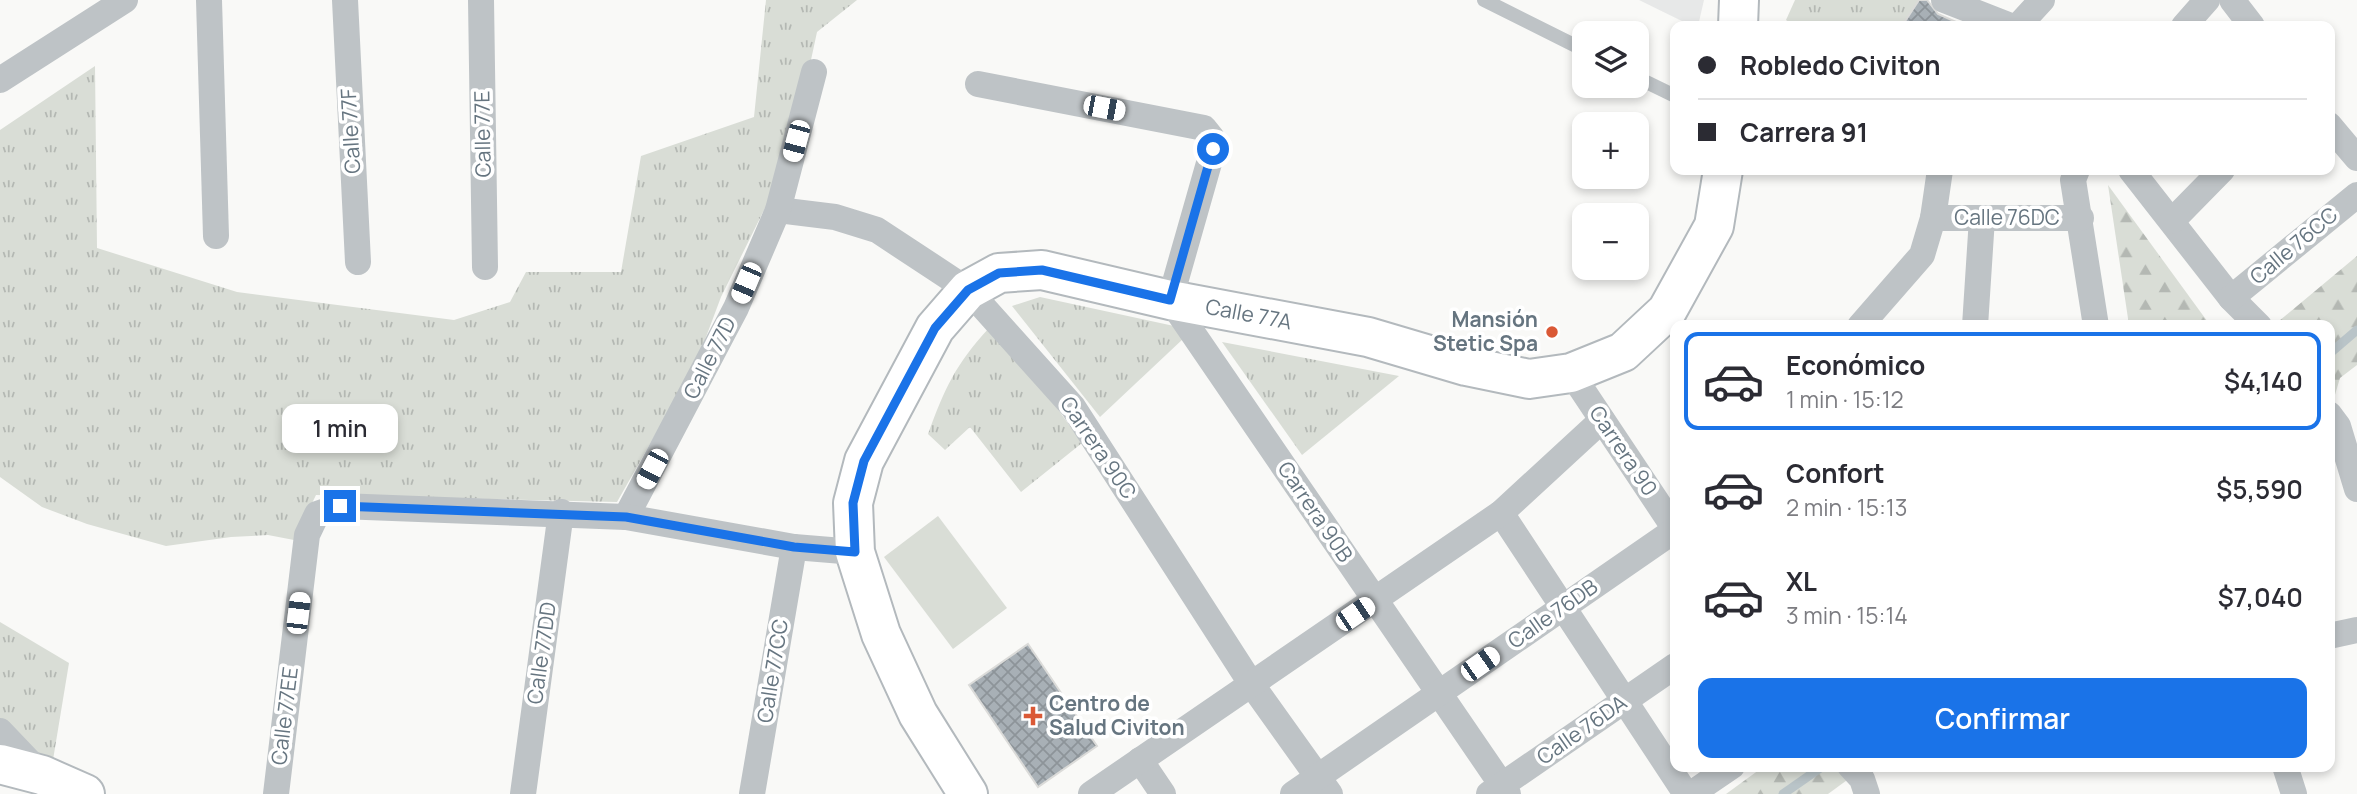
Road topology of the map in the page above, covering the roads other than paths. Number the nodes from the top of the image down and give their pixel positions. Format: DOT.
graph roads {
  1 [pos="125,0"];
  2 [pos="209,0"];
  3 [pos="345,0"];
  4 [pos="481,0"];
  5 [pos="1485,0"];
  6 [pos="1739,0"];
  7 [pos="1944,0"];
  8 [pos="2042,0"];
  9 [pos="2207,0"];
  10 [pos="2232,0"];
  11 [pos="1738,21"];
  12 [pos="1998,21"];
  13 [pos="2023,21"];
  14 [pos="2188,21"];
  15 [pos="2248,21"];
  16 [pos="1572,44"];
  17 [pos="814,72"];
  18 [pos="0,80"];
  19 [pos="1649,83"];
  20 [pos="978,84"];
  21 [pos="1670,94"];
  22 [pos="2335,132"];
  23 [pos="2357,158"];
  24 [pos="1722,175"];
  25 [pos="1939,175"];
  26 [pos="2075,175"];
  27 [pos="2135,175"];
  28 [pos="2217,175"];
  29 [pos="2357,195"];
  30 [pos="778,210"];
  31 [pos="1933,218"];
  32 [pos="1982,218"];
  33 [pos="2081,218"];
  34 [pos="2172,221"];
  35 [pos="216,236"];
  36 [pos="358,262"];
  37 [pos="485,267"];
  38 [pos="968,290"];
  39 [pos="2231,298"];
  40 [pos="1170,300"];
  41 [pos="1865,320"];
  42 [pos="1975,320"];
  43 [pos="2095,320"];
  44 [pos="2253,320"];
  45 [pos="1571,373"];
  46 [pos="1602,420"];
  47 [pos="2335,423"];
  48 [pos="2357,489"];
  49 [pos="561,512"];
  50 [pos="1501,513"];
  51 [pos="626,517"];
  52 [pos="1670,522"];
  53 [pos="1670,532"];
  54 [pos="794,547"];
  55 [pos="855,552"];
  56 [pos="1376,600"];
  57 [pos="1563,607"];
  58 [pos="2357,630"];
  59 [pos="2335,635"];
  60 [pos="1670,669"];
  61 [pos="1252,685"];
  62 [pos="1439,693"];
  63 [pos="1625,700"];
  64 [pos="0,731"];
  65 [pos="1140,760"];
  66 [pos="0,764"];
  67 [pos="1670,766"];
  68 [pos="1674,772"];
  69 [pos="1723,772"];
  70 [pos="1856,772"];
  71 [pos="2287,772"];
  72 [pos="41,785"];
  73 [pos="1324,785"];
  74 [pos="1500,791"];
  75 [pos="85,794"];
  76 [pos="276,794"];
  77 [pos="523,794"];
  78 [pos="752,794"];
  79 [pos="968,794"];
  80 [pos="1091,794"];
  81 [pos="1163,794"];
  82 [pos="1293,794"];
  83 [pos="1689,794"];
  84 [pos="1867,794"];
  85 [pos="2294,794"];
  1 -- 18 [label="street"];
  2 -- 35 [label="street"];
  3 -- 36 [label="street, Calle 77F"];
  4 -- 37 [label="street, Calle 77E"];
  5 -- 16 [label="lane"];
  6 -- 11 [label="street"];
  7 -- 12 [label="street"];
  8 -- 13 [label="street"];
  9 -- 14 [label="street"];
  10 -- 15 [label="street"];
  17 -- 30 [label="street, Calle 77D"];
  19 -- 21 [label="lane"];
  20 -- 40 [label="street"];
  22 -- 23 [label="street"];
  24 -- 45 [label="street, Calle 77A"];
  25 -- 31 [label="street"];
  26 -- 33 [label="street"];
  27 -- 34 [label="street"];
  28 -- 34 [label="street"];
  29 -- 39 [label="street, Calle 76CC"];
  30 -- 38 [label="street, Carrera 90C"];
  30 -- 51 [label="street, Calle 77D"];
  31 -- 32 [label="street, Calle 76DC"];
  31 -- 41 [label="street"];
  32 -- 33 [label="street, Calle 76DC"];
  32 -- 42 [label="street"];
  33 -- 43 [label="street"];
  34 -- 39 [label="street"];
  38 -- 40 [label="street, Calle 77A"];
  38 -- 55 [label="street, Calle 77A"];
  38 -- 61 [label="street, Carrera 90C"];
  39 -- 44 [label="street"];
  40 -- 45 [label="street, Calle 77A"];
  40 -- 56 [label="street, Carrera 90B"];
  45 -- 46 [label="street, Carrera 90"];
  46 -- 50 [label="street"];
  46 -- 52 [label="street, Carrera 90"];
  47 -- 48 [label="street"];
  49 -- 51 [label="street"];
  49 -- 76 [label="street, Calle 77EE"];
  49 -- 77 [label="street, Calle 77DD"];
  50 -- 56 [label="street"];
  50 -- 57 [label="street"];
  51 -- 54 [label="street"];
  53 -- 57 [label="street, Calle 76DB"];
  54 -- 55 [label="street"];
  54 -- 78 [label="street, Calle 77CC"];
  55 -- 79 [label="street, Calle 77A"];
  56 -- 61 [label="street"];
  56 -- 62 [label="street, Carrera 90B"];
  57 -- 62 [label="street, Calle 76DB"];
  57 -- 63 [label="street"];
  58 -- 59 [label="street"];
  60 -- 63 [label="street, Calle 76DA"];
  61 -- 65 [label="street"];
  61 -- 73 [label="street, Carrera 90C"];
  62 -- 73 [label="street, Calle 76DB"];
  62 -- 74 [label="street, Carrera 90B"];
  63 -- 67 [label="street"];
  63 -- 74 [label="street, Calle 76DA"];
  64 -- 72 [label="street"];
  65 -- 80 [label="street"];
  65 -- 81 [label="street"];
  66 -- 72 [label="street"];
  68 -- 83 [label="street"];
  69 -- 83 [label="street"];
  70 -- 84 [label="street"];
  71 -- 85 [label="street"];
  72 -- 75 [label="street"];
  73 -- 82 [label="street, Calle 76DB"];
}
